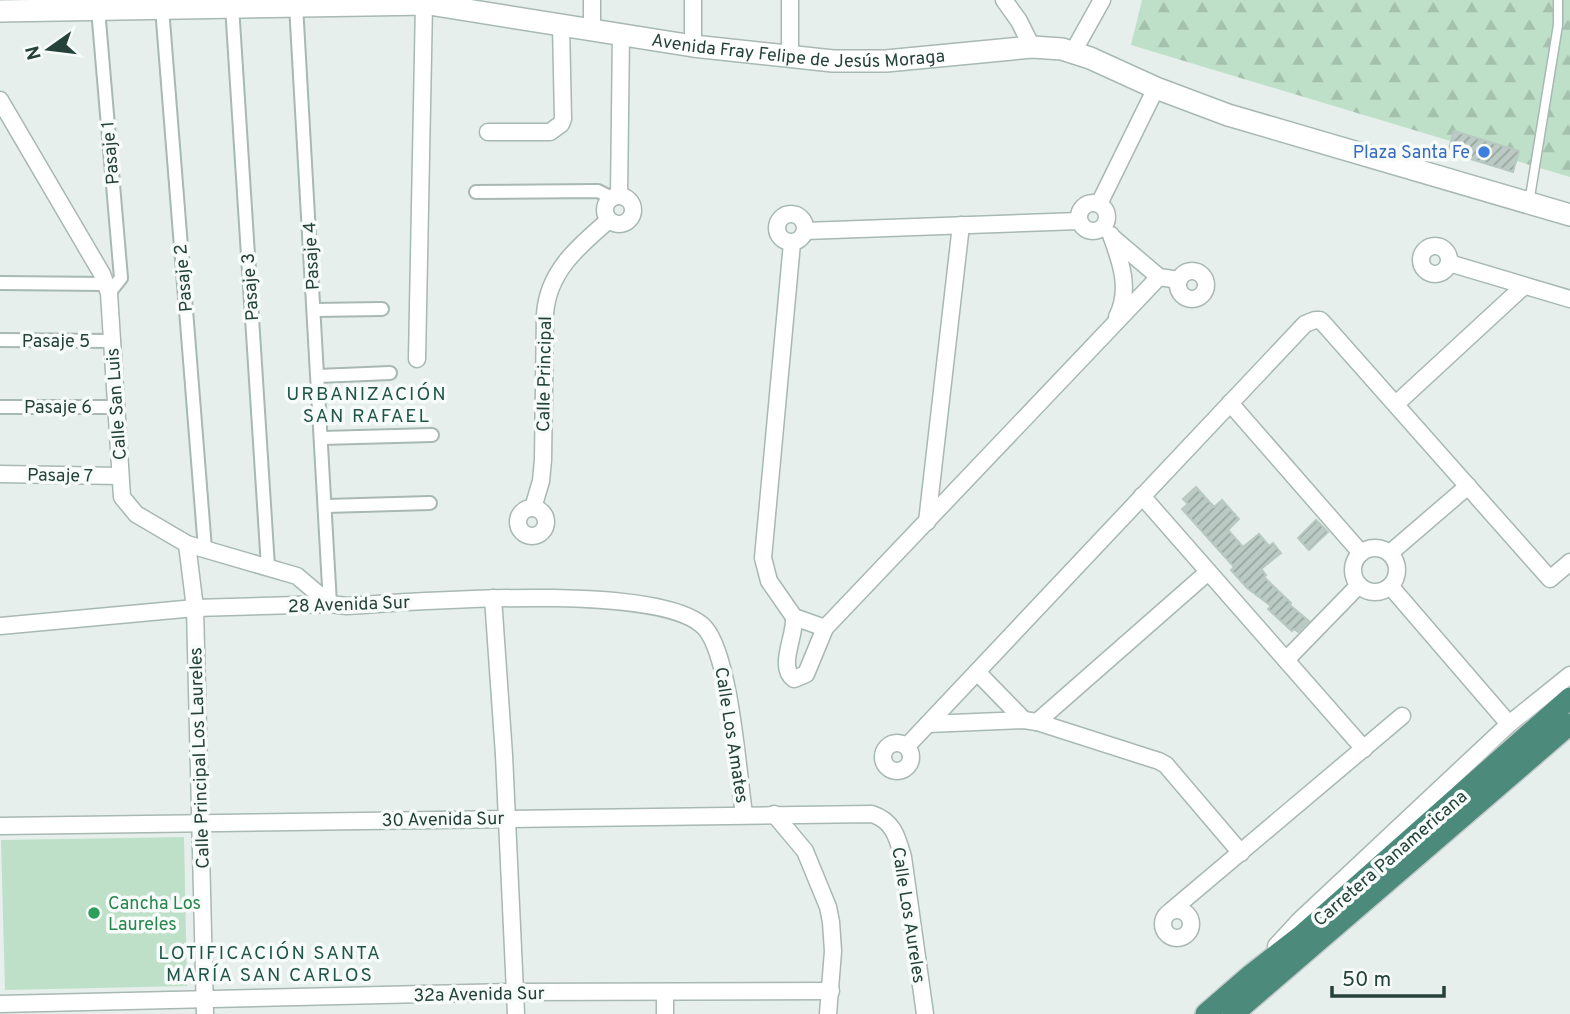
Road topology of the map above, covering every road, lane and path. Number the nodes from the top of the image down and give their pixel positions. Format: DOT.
graph roads {
  1 [pos="592,0"];
  2 [pos="693,0"];
  3 [pos="790,0"];
  4 [pos="1003,0"];
  5 [pos="1102,0"];
  6 [pos="1558,0"];
  7 [pos="394,2"];
  8 [pos="296,3"];
  9 [pos="220,4"];
  10 [pos="424,4"];
  11 [pos="152,5"];
  12 [pos="87,6"];
  13 [pos="9,7"];
  14 [pos="492,7"];
  15 [pos="561,25"];
  16 [pos="592,30"];
  17 [pos="621,34"];
  18 [pos="693,46"];
  19 [pos="1032,47"];
  20 [pos="1073,52"];
  21 [pos="790,57"];
  22 [pos="1156,88"];
  23 [pos="0,100"];
  24 [pos="488,132"];
  25 [pos="476,191"];
  26 [pos="615,197"];
  27 [pos="1529,203"];
  28 [pos="1099,204"];
  29 [pos="1570,215"];
  30 [pos="609,220"];
  31 [pos="1079,221"];
  32 [pos="961,225"];
  33 [pos="805,231"];
  34 [pos="1107,232"];
  35 [pos="792,243"];
  36 [pos="1449,263"];
  37 [pos="1158,277"];
  38 [pos="1179,280"];
  39 [pos="0,282"];
  40 [pos="1524,286"];
  41 [pos="107,289"];
  42 [pos="1570,299"];
  43 [pos="382,309"];
  44 [pos="314,310"];
  45 [pos="1113,326"];
  46 [pos="0,340"];
  47 [pos="112,341"];
  48 [pos="417,359"];
  49 [pos="390,373"];
  50 [pos="318,376"];
  51 [pos="1230,403"];
  52 [pos="1395,404"];
  53 [pos="0,407"];
  54 [pos="116,407"];
  55 [pos="432,435"];
  56 [pos="322,438"];
  57 [pos="0,474"];
  58 [pos="120,476"];
  59 [pos="1468,486"];
  60 [pos="1142,496"];
  61 [pos="430,503"];
  62 [pos="326,506"];
  63 [pos="533,508"];
  64 [pos="926,523"];
  65 [pos="187,544"];
  66 [pos="205,549"];
  67 [pos="1361,553"];
  68 [pos="1390,553"];
  69 [pos="1570,562"];
  70 [pos="268,567"];
  71 [pos="1208,572"];
  72 [pos="1359,585"];
  73 [pos="1391,587"];
  74 [pos="493,598"];
  75 [pos="330,604"];
  76 [pos="195,608"];
  77 [pos="794,617"];
  78 [pos="696,621"];
  79 [pos="0,626"];
  80 [pos="825,628"];
  81 [pos="1286,660"];
  82 [pos="977,672"];
  83 [pos="1570,675"];
  84 [pos="1570,698"];
  85 [pos="1402,716"];
  86 [pos="1030,721"];
  87 [pos="928,724"];
  88 [pos="1509,724"];
  89 [pos="1570,724"];
  90 [pos="907,746"];
  91 [pos="1364,749"];
  92 [pos="744,814"];
  93 [pos="774,814"];
  94 [pos="507,818"];
  95 [pos="885,818"];
  96 [pos="201,823"];
  97 [pos="0,826"];
  98 [pos="1241,853"];
  99 [pos="1172,911"];
  100 [pos="1251,975"];
  101 [pos="831,991"];
  102 [pos="515,992"];
  103 [pos="665,992"];
  104 [pos="0,1004"];
  105 [pos="205,1007"];
  106 [pos="68,1008"];
  107 [pos="516,1014"];
  108 [pos="665,1014"];
  109 [pos="828,1014"];
  110 [pos="925,1014"];
  111 [pos="1206,1014"];
  112 [pos="1233,1014"];
  1 -- 16 [label="street"];
  2 -- 18 [label="street"];
  3 -- 21 [label="street"];
  4 -- 19 [label="street"];
  5 -- 20 [label="street"];
  6 -- 27 [label="lane"];
  7 -- 8 [label="street, Avenida Fray Felipe de Jesús Moraga"];
  7 -- 10 [label="street, Avenida Fray Felipe de Jesús Moraga"];
  8 -- 9 [label="street, Avenida Fray Felipe de Jesús Moraga"];
  8 -- 44 [label="street, Pasaje 4"];
  9 -- 11 [label="street, Avenida Fray Felipe de Jesús Moraga"];
  9 -- 70 [label="street, Pasaje 3"];
  10 -- 14 [label="street, Avenida Fray Felipe de Jesús Moraga"];
  10 -- 48 [label="street"];
  11 -- 12 [label="street, Avenida Fray Felipe de Jesús Moraga"];
  11 -- 66 [label="street, Pasaje 2"];
  12 -- 13 [label="street, Avenida Fray Felipe de Jesús Moraga"];
  12 -- 41 [label="street, Pasaje 1"];
  14 -- 15 [label="street, Avenida Fray Felipe de Jesús Moraga"];
  15 -- 16 [label="street, Avenida Fray Felipe de Jesús Moraga"];
  15 -- 24 [label="street"];
  16 -- 17 [label="street, Avenida Fray Felipe de Jesús Moraga"];
  17 -- 18 [label="street, Avenida Fray Felipe de Jesús Moraga"];
  17 -- 26 [label="street"];
  18 -- 21 [label="street, Avenida Fray Felipe de Jesús Moraga"];
  19 -- 20 [label="street, Avenida Fray Felipe de Jesús Moraga"];
  19 -- 21 [label="street, Avenida Fray Felipe de Jesús Moraga"];
  20 -- 22 [label="street, Avenida Fray Felipe de Jesús Moraga"];
  22 -- 27 [label="street, Avenida Fray Felipe de Jesús Moraga"];
  22 -- 28 [label="street"];
  23 -- 41 [label="street, Calle San Luis"];
  25 -- 26 [label="street"];
  26 -- 30 [label="street"];
  26 -- 30 [label="street"];
  27 -- 29 [label="street, Avenida Fray Felipe de Jesús Moraga"];
  28 -- 31 [label="street"];
  28 -- 34 [label="street"];
  30 -- 63 [label="street, Calle Principal"];
  31 -- 32 [label="street"];
  31 -- 34 [label="street"];
  32 -- 33 [label="street"];
  32 -- 64 [label="street"];
  33 -- 35 [label="street"];
  33 -- 35 [label="street"];
  34 -- 37 [label="street"];
  34 -- 45 [label="street"];
  35 -- 77 [label="street"];
  36 -- 40 [label="street"];
  37 -- 38 [label="street"];
  37 -- 45 [label="street"];
  39 -- 41 [label="street"];
  40 -- 42 [label="street"];
  40 -- 52 [label="street"];
  41 -- 47 [label="street, Calle San Luis"];
  43 -- 44 [label="street"];
  44 -- 50 [label="street, Pasaje 4"];
  45 -- 64 [label="street"];
  46 -- 47 [label="street, Pasaje 5"];
  47 -- 54 [label="street, Calle San Luis"];
  49 -- 50 [label="street"];
  50 -- 56 [label="street, Pasaje 4"];
  51 -- 52 [label="street"];
  51 -- 60 [label="street"];
  51 -- 67 [label="street"];
  52 -- 59 [label="street"];
  53 -- 54 [label="street, Pasaje 6"];
  54 -- 58 [label="street, Calle San Luis"];
  55 -- 56 [label="street"];
  56 -- 62 [label="street, Pasaje 4"];
  57 -- 58 [label="street, Pasaje 7"];
  58 -- 65 [label="street, Calle San Luis"];
  59 -- 68 [label="street"];
  59 -- 69 [label="street"];
  60 -- 71 [label="street"];
  60 -- 82 [label="street"];
  61 -- 62 [label="street"];
  62 -- 75 [label="street, Pasaje 4"];
  64 -- 80 [label="street"];
  65 -- 66 [label="street, Calle San Luis"];
  65 -- 76 [label="street, Calle Principal Los Laureles"];
  66 -- 70 [label="street, Calle San Luis"];
  67 -- 68 [label="street"];
  67 -- 72 [label="street"];
  68 -- 73 [label="street"];
  70 -- 75 [label="street, Calle San Luis"];
  71 -- 81 [label="street"];
  71 -- 86 [label="street"];
  72 -- 73 [label="street"];
  72 -- 81 [label="street"];
  73 -- 88 [label="street"];
  74 -- 75 [label="street, 28 Avenida Sur"];
  74 -- 78 [label="street, 28 Avenida Sur"];
  74 -- 94 [label="street"];
  75 -- 76 [label="street, 28 Avenida Sur"];
  76 -- 79 [label="street, 28 Avenida Sur"];
  76 -- 96 [label="street, Calle Principal Los Laureles"];
  77 -- 80 [label="street"];
  77 -- 80 [label="street"];
  78 -- 92 [label="street, Calle Los Amates"];
  81 -- 91 [label="street"];
  82 -- 86 [label="street"];
  82 -- 87 [label="street"];
  83 -- 88 [label="street"];
  84 -- 100 [label="highway, Carretera Panamericana"];
  85 -- 91 [label="street"];
  86 -- 87 [label="street"];
  86 -- 98 [label="street"];
  87 -- 90 [label="street"];
  88 -- 100 [label="street"];
  89 -- 112 [label="highway, Carretera Panamericana"];
  91 -- 98 [label="street"];
  92 -- 93 [label="street, 30 Avenida Sur"];
  92 -- 94 [label="street, 30 Avenida Sur"];
  93 -- 95 [label="street, 30 Avenida Sur"];
  93 -- 101 [label="street, Calle Los Amates"];
  94 -- 96 [label="street, 30 Avenida Sur"];
  94 -- 102 [label="street"];
  95 -- 110 [label="street, Calle Los Aureles"];
  96 -- 97 [label="street, 30 Avenida Sur"];
  96 -- 105 [label="street, Calle Principal Los Laureles"];
  98 -- 99 [label="street"];
  100 -- 111 [label="highway, Carretera Panamericana"];
  101 -- 103 [label="street, 32a Avenida Sur"];
  101 -- 109 [label="street, Calle Los Amates"];
  102 -- 103 [label="street, 32a Avenida Sur"];
  102 -- 105 [label="street, 32a Avenida Sur"];
  102 -- 107 [label="street"];
  103 -- 108 [label="street"];
  104 -- 106 [label="street, 32a Avenida Sur"];
  105 -- 106 [label="street, 32a Avenida Sur"];
}
